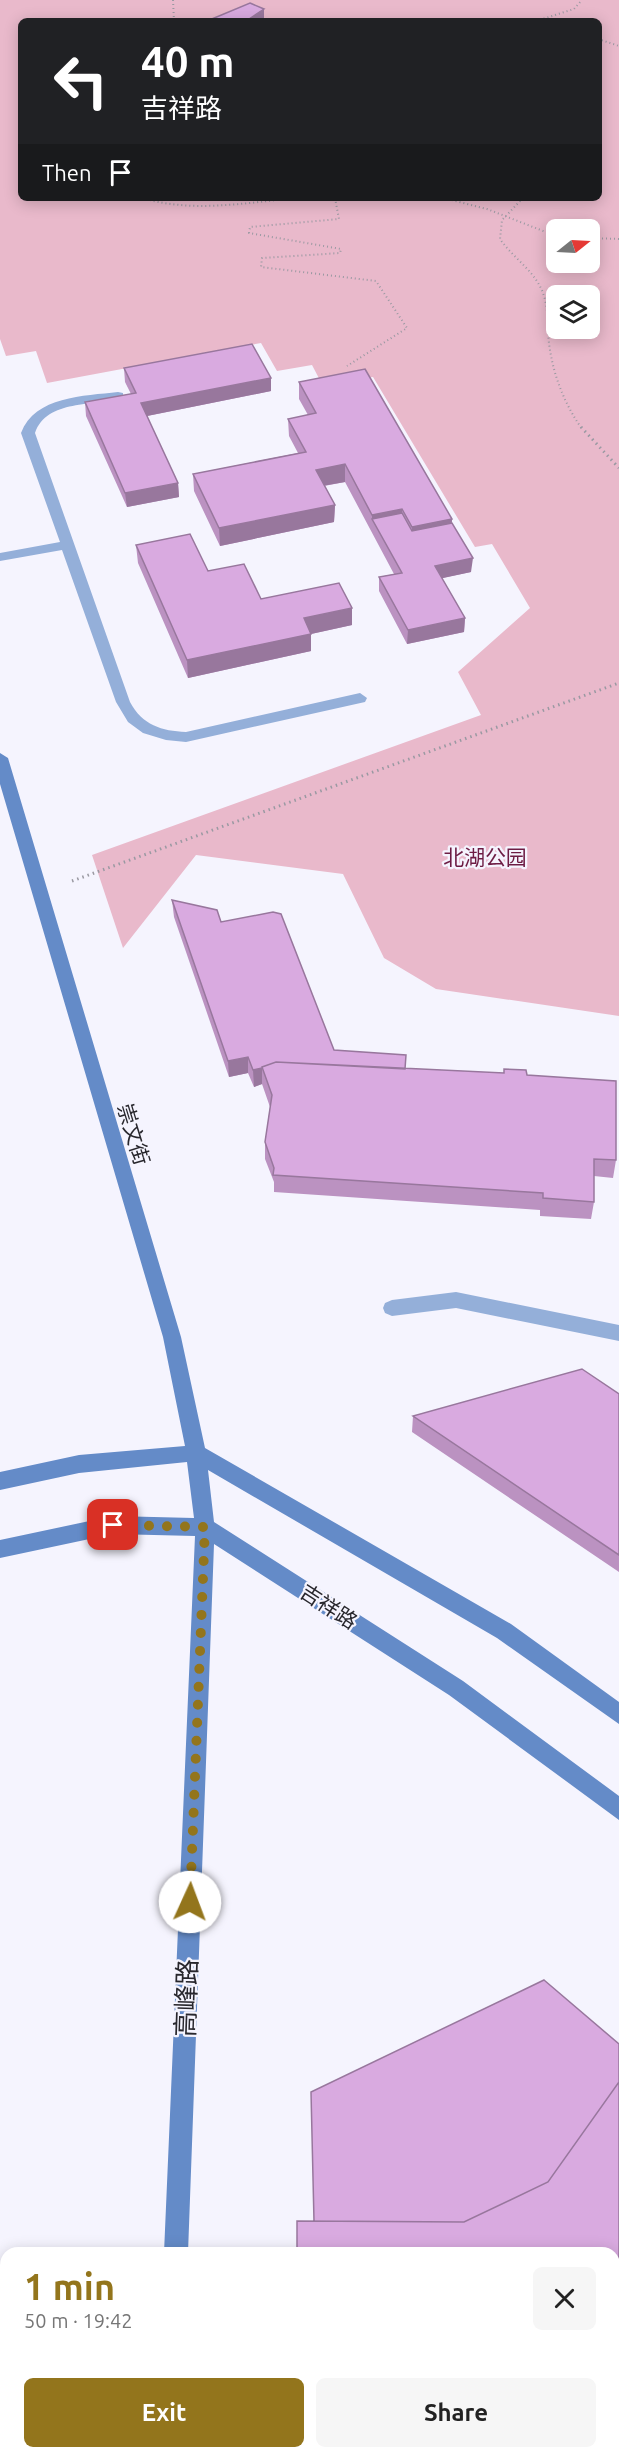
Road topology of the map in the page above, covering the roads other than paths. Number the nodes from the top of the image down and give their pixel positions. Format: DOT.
graph roads {
  1 [pos="118,396"];
  2 [pos="67,545"];
  3 [pos="0,557"];
  4 [pos="360,698"];
  5 [pos="0,758"];
  6 [pos="392,1308"];
  7 [pos="619,1333"];
  8 [pos="196,1453"];
  9 [pos="0,1480"];
  10 [pos="205,1527"];
  11 [pos="0,1549"];
  12 [pos="619,1714"];
  13 [pos="619,1809"];
  14 [pos="176,2247"];
  1 -- 2 [label="lane"];
  2 -- 3 [label="lane"];
  2 -- 4 [label="lane"];
  5 -- 8 [label="street, 崇文街"];
  6 -- 7 [label="lane"];
  8 -- 9 [label="street"];
  8 -- 10 [label="street, 崇文街"];
  8 -- 12 [label="street"];
  10 -- 11 [label="street"];
  10 -- 13 [label="street, 吉祥路"];
  10 -- 14 [label="street, 高峰路"];
}
